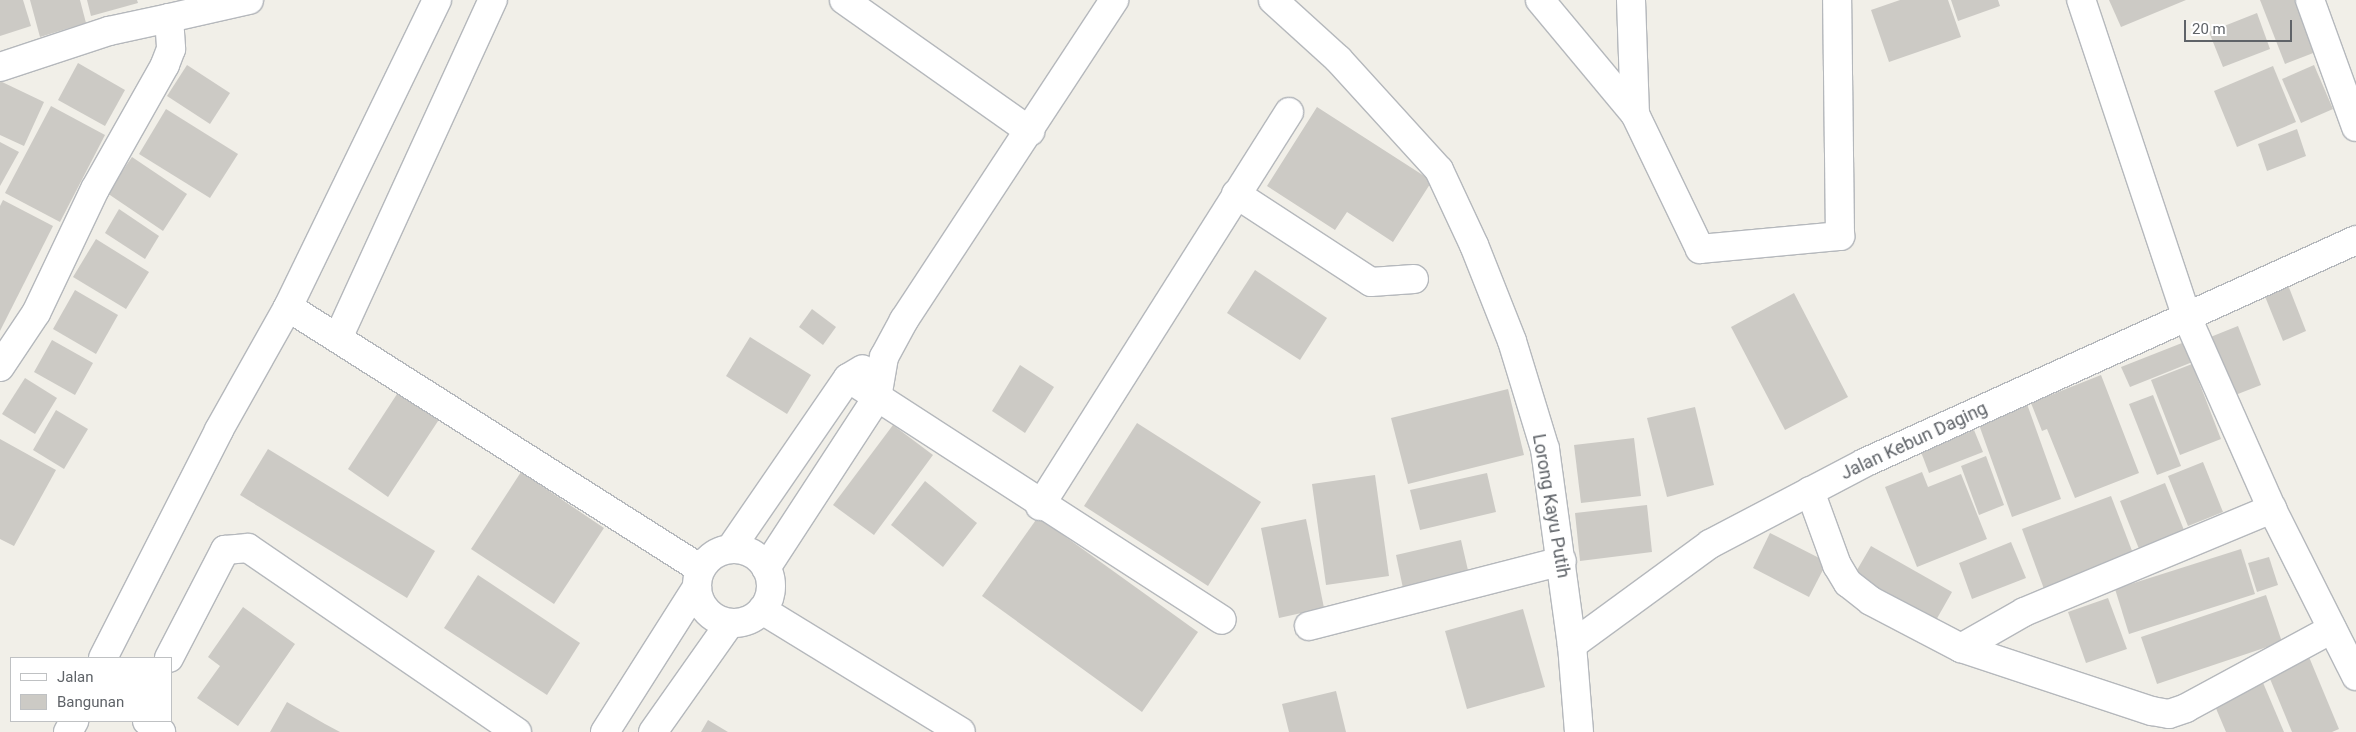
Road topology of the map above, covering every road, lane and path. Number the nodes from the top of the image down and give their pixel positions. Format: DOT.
graph roads {
  1 [pos="249,0"];
  2 [pos="437,0"];
  3 [pos="493,0"];
  4 [pos="844,0"];
  5 [pos="1114,0"];
  6 [pos="1273,0"];
  7 [pos="1540,0"];
  8 [pos="1631,0"];
  9 [pos="1838,0"];
  10 [pos="2081,0"];
  11 [pos="2310,0"];
  12 [pos="169,18"];
  13 [pos="0,66"];
  14 [pos="1288,112"];
  15 [pos="1635,114"];
  16 [pos="2356,127"];
  17 [pos="1030,130"];
  18 [pos="1236,194"];
  19 [pos="2356,240"];
  20 [pos="1414,279"];
  21 [pos="288,307"];
  22 [pos="2186,315"];
  23 [pos="338,338"];
  24 [pos="884,357"];
  25 [pos="0,367"];
  26 [pos="848,378"];
  27 [pos="877,398"];
  28 [pos="1810,490"];
  29 [pos="1040,506"];
  30 [pos="2272,509"];
  31 [pos="731,548"];
  32 [pos="1562,560"];
  33 [pos="766,568"];
  34 [pos="698,577"];
  35 [pos="762,610"];
  36 [pos="1222,620"];
  37 [pos="730,623"];
  38 [pos="1309,626"];
  39 [pos="2332,629"];
  40 [pos="1572,645"];
  41 [pos="1961,648"];
  42 [pos="104,657"];
  43 [pos="170,657"];
  44 [pos="2356,676"];
  45 [pos="148,722"];
  46 [pos="161,732"];
  47 [pos="517,732"];
  48 [pos="605,732"];
  49 [pos="653,732"];
  50 [pos="961,732"];
  51 [pos="1579,732"];
  1 -- 12 [label="street"];
  2 -- 21 [label="street"];
  3 -- 23 [label="street"];
  4 -- 17 [label="street"];
  5 -- 17 [label="street"];
  6 -- 32 [label="street, Lorong Kayu Putih"];
  7 -- 15 [label="street"];
  8 -- 15 [label="street"];
  9 -- 15 [label="street"];
  10 -- 22 [label="street"];
  11 -- 16 [label="street"];
  12 -- 13 [label="street"];
  12 -- 25 [label="street"];
  14 -- 18 [label="street"];
  17 -- 24 [label="street"];
  18 -- 20 [label="street"];
  18 -- 29 [label="street"];
  19 -- 22 [label="street, Jalan Kebun Daging"];
  21 -- 23 [label="street"];
  21 -- 42 [label="street"];
  22 -- 28 [label="street, Jalan Kebun Daging"];
  22 -- 30 [label="street"];
  23 -- 34 [label="street"];
  24 -- 26 [label="street"];
  24 -- 27 [label="street"];
  26 -- 27 [label="street"];
  26 -- 31 [label="street"];
  27 -- 29 [label="street"];
  27 -- 33 [label="street"];
  28 -- 40 [label="street, Jalan Kebun Daging"];
  28 -- 41 [label="street"];
  29 -- 36 [label="street"];
  30 -- 39 [label="street"];
  30 -- 41 [label="street"];
  31 -- 33 [label="street"];
  31 -- 34 [label="street"];
  32 -- 38 [label="street"];
  32 -- 40 [label="street, Lorong Kayu Putih"];
  33 -- 35 [label="street"];
  34 -- 37 [label="street"];
  34 -- 48 [label="street"];
  35 -- 37 [label="street"];
  35 -- 50 [label="street"];
  37 -- 49 [label="street"];
  39 -- 41 [label="street"];
  39 -- 44 [label="street"];
  40 -- 51 [label="street"];
  43 -- 47 [label="street"];
  45 -- 46 [label="street"];
}
